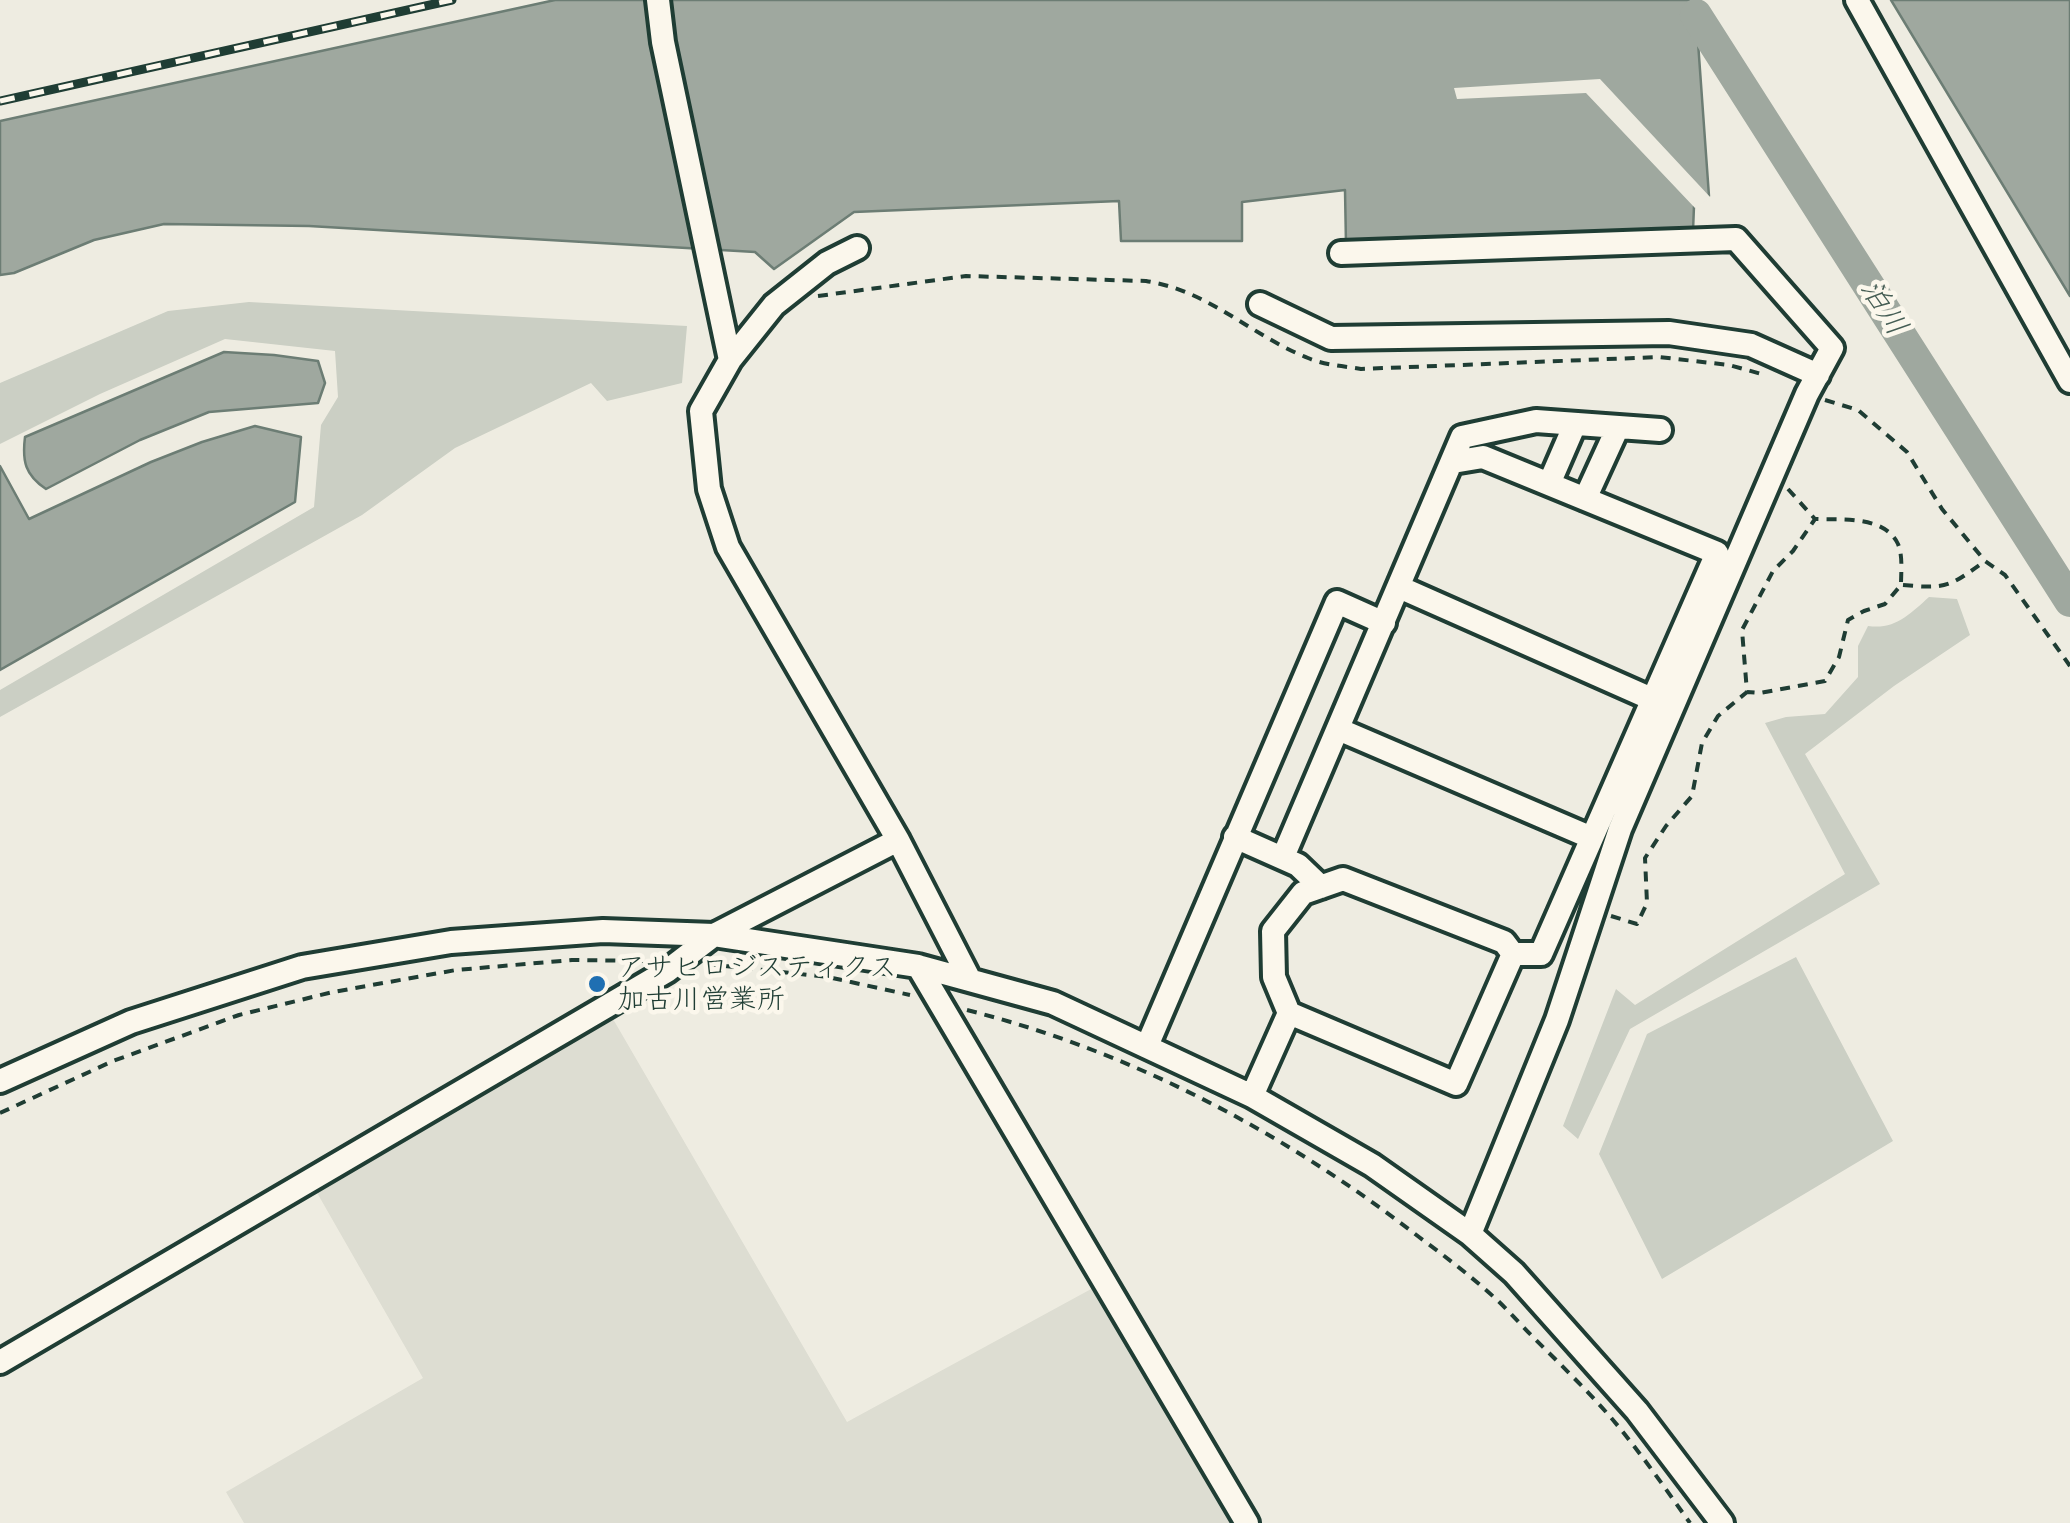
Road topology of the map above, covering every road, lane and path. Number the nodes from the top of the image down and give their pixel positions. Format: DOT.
graph roads {
  1 [pos="658,0"];
  2 [pos="1857,0"];
  3 [pos="856,248"];
  4 [pos="1342,253"];
  5 [pos="1260,304"];
  6 [pos="730,360"];
  7 [pos="2070,381"];
  8 [pos="1813,384"];
  9 [pos="1575,424"];
  10 [pos="1618,428"];
  11 [pos="1660,430"];
  12 [pos="1453,462"];
  13 [pos="1771,479"];
  14 [pos="1549,484"];
  15 [pos="1585,499"];
  16 [pos="1815,519"];
  17 [pos="1985,561"];
  18 [pos="1901,585"];
  19 [pos="1399,587"];
  20 [pos="1384,622"];
  21 [pos="2069,663"];
  22 [pos="1747,692"];
  23 [pos="1654,700"];
  24 [pos="1338,729"];
  25 [pos="1236,837"];
  26 [pos="1592,838"];
  27 [pos="898,840"];
  28 [pos="1283,857"];
  29 [pos="1321,887"];
  30 [pos="1592,911"];
  31 [pos="714,936"];
  32 [pos="1514,954"];
  33 [pos="643,961"];
  34 [pos="679,962"];
  35 [pos="918,966"];
  36 [pos="970,980"];
  37 [pos="939,1002"];
  38 [pos="1289,1013"];
  39 [pos="1146,1046"];
  40 [pos="0,1080"];
  41 [pos="1252,1096"];
  42 [pos="0,1112"];
  43 [pos="1470,1234"];
  44 [pos="0,1362"];
  45 [pos="1247,1523"];
  46 [pos="1690,1523"];
  47 [pos="1722,1523"];
  1 -- 6 [label="street"];
  2 -- 7 [label="street"];
  3 -- 6 [label="street"];
  4 -- 8 [label="street"];
  5 -- 8 [label="street"];
  6 -- 27 [label="street"];
  8 -- 13 [label="street"];
  8 -- 17 [label="path"];
  9 -- 10 [label="street"];
  9 -- 12 [label="street"];
  9 -- 14 [label="street"];
  10 -- 11 [label="street"];
  10 -- 15 [label="street"];
  12 -- 14 [label="street"];
  12 -- 19 [label="street"];
  13 -- 16 [label="path"];
  13 -- 30 [label="street"];
  14 -- 15 [label="street"];
  15 -- 23 [label="street"];
  16 -- 18 [label="path"];
  16 -- 22 [label="path"];
  17 -- 18 [label="path"];
  17 -- 21 [label="path"];
  18 -- 22 [label="path"];
  19 -- 20 [label="street"];
  19 -- 23 [label="street"];
  20 -- 24 [label="street"];
  20 -- 25 [label="street"];
  22 -- 30 [label="path"];
  23 -- 26 [label="street"];
  24 -- 26 [label="street"];
  24 -- 28 [label="street"];
  25 -- 28 [label="street"];
  25 -- 39 [label="street"];
  26 -- 32 [label="street"];
  27 -- 31 [label="street"];
  27 -- 36 [label="street"];
  28 -- 29 [label="street"];
  29 -- 32 [label="street"];
  29 -- 38 [label="street"];
  30 -- 43 [label="street"];
  31 -- 34 [label="street"];
  31 -- 35 [label="street"];
  31 -- 40 [label="street"];
  32 -- 38 [label="street"];
  33 -- 42 [label="path"];
  34 -- 37 [label="path"];
  34 -- 44 [label="street"];
  35 -- 36 [label="street"];
  35 -- 37 [label="street"];
  36 -- 39 [label="street"];
  37 -- 45 [label="street"];
  37 -- 46 [label="path"];
  38 -- 41 [label="street"];
  39 -- 41 [label="street"];
  41 -- 43 [label="street"];
  43 -- 47 [label="street"];
}
